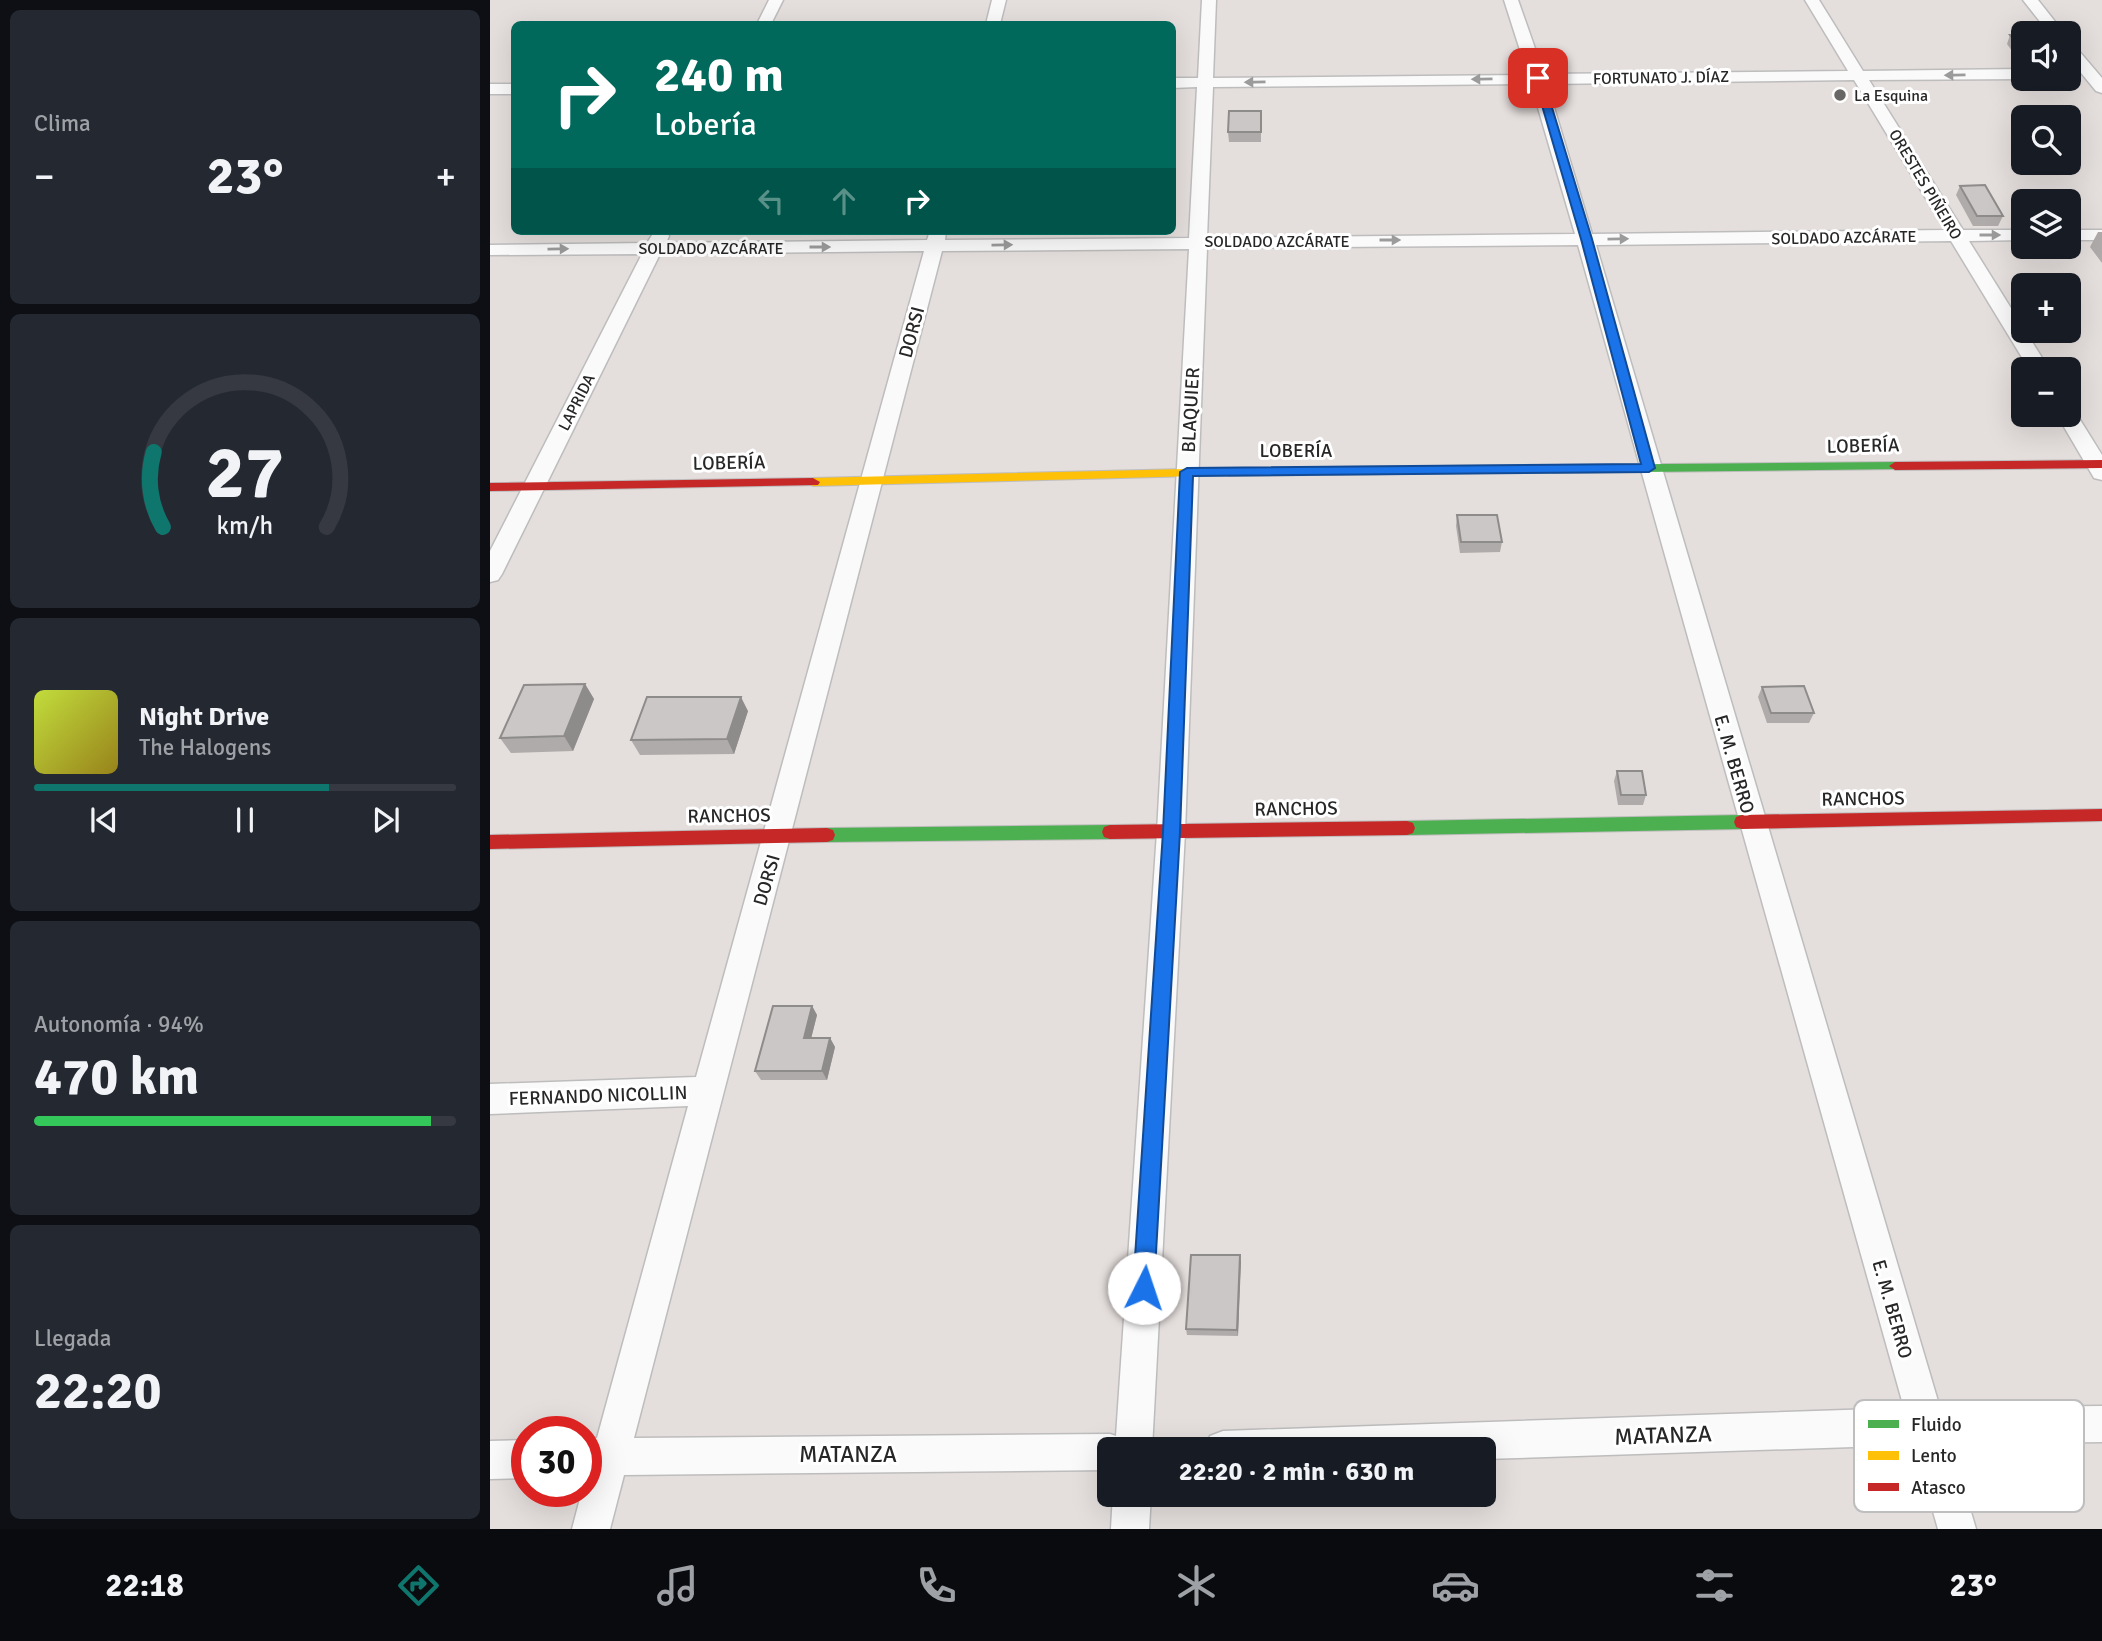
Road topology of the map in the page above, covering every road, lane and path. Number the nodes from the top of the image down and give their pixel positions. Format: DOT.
graph roads {
  1 [pos="776,0"];
  2 [pos="999,0"];
  3 [pos="1209,0"];
  4 [pos="1511,0"];
  5 [pos="1812,0"];
  6 [pos="2030,0"];
  7 [pos="766,21"];
  8 [pos="994,21"];
  9 [pos="2047,21"];
  10 [pos="2081,59"];
  11 [pos="2096,73"];
  12 [pos="2011,74"];
  13 [pos="1860,76"];
  14 [pos="1538,78"];
  15 [pos="1176,83"];
  16 [pos="1206,83"];
  17 [pos="490,89"];
  18 [pos="511,89"];
  19 [pos="2102,89"];
  20 [pos="2011,235"];
  21 [pos="2081,235"];
  22 [pos="2102,235"];
  23 [pos="1957,236"];
  24 [pos="936,239"];
  25 [pos="1586,239"];
  26 [pos="658,240"];
  27 [pos="1199,242"];
  28 [pos="490,250"];
  29 [pos="2032,357"];
  30 [pos="2075,427"];
  31 [pos="2100,467"];
  32 [pos="1649,468"];
  33 [pos="1187,472"];
  34 [pos="872,481"];
  35 [pos="490,486"];
  36 [pos="534,486"];
  37 [pos="490,574"];
  38 [pos="2102,815"];
  39 [pos="1751,821"];
  40 [pos="1171,832"];
  41 [pos="778,835"];
  42 [pos="490,842"];
  43 [pos="707,1091"];
  44 [pos="490,1099"];
  45 [pos="1919,1400"];
  46 [pos="2084,1424"];
  47 [pos="2102,1424"];
  48 [pos="1854,1428"];
  49 [pos="1135,1437"];
  50 [pos="1496,1440"];
  51 [pos="602,1447"];
  52 [pos="1097,1452"];
  53 [pos="602,1457"];
  54 [pos="511,1459"];
  55 [pos="490,1460"];
  56 [pos="593,1507"];
  57 [pos="1131,1507"];
  58 [pos="1952,1512"];
  59 [pos="591,1529"];
  60 [pos="1130,1529"];
  61 [pos="1957,1529"];
  1 -- 7 [label="street"];
  2 -- 8 [label="street"];
  3 -- 16 [label="street, BLAQUIER"];
  4 -- 14 [label="street, E. M. BERRO"];
  5 -- 13 [label="street, ORESTES PIÑEIRO"];
  6 -- 9 [label="street"];
  10 -- 11 [label="street"];
  11 -- 19 [label="street"];
  12 -- 13 [label="street, FORTUNATO J. DÍAZ, one-way"];
  13 -- 14 [label="street, FORTUNATO J. DÍAZ"];
  13 -- 23 [label="street, ORESTES PIÑEIRO"];
  14 -- 16 [label="street, FORTUNATO J. DÍAZ, one-way"];
  14 -- 25 [label="street, E. M. BERRO"];
  15 -- 16 [label="street, FORTUNATO J. DÍAZ"];
  16 -- 27 [label="street, BLAQUIER"];
  17 -- 18 [label="street"];
  23 -- 20 [label="street, SOLDADO AZCÁRATE, one-way"];
  21 -- 22 [label="street"];
  25 -- 23 [label="street, SOLDADO AZCÁRATE, one-way"];
  23 -- 29 [label="street, ORESTES PIÑEIRO"];
  26 -- 24 [label="street, SOLDADO AZCÁRATE, one-way"];
  24 -- 27 [label="street, SOLDADO AZCÁRATE, one-way"];
  24 -- 34 [label="street, DORSI"];
  27 -- 25 [label="street, SOLDADO AZCÁRATE, one-way"];
  25 -- 32 [label="street, E. M. BERRO"];
  28 -- 26 [label="street, SOLDADO AZCÁRATE, one-way"];
  26 -- 36 [label="street, LAPRIDA"];
  27 -- 33 [label="street, BLAQUIER"];
  30 -- 31 [label="street"];
  31 -- 32 [label="street, LOBERÍA"];
  32 -- 33 [label="street, LOBERÍA"];
  32 -- 39 [label="street, E. M. BERRO"];
  33 -- 34 [label="street, LOBERÍA"];
  33 -- 40 [label="street, BLAQUIER"];
  34 -- 36 [label="street, LOBERÍA"];
  34 -- 41 [label="street, DORSI"];
  35 -- 36 [label="street, LOBERÍA"];
  36 -- 37 [label="street, LAPRIDA"];
  38 -- 39 [label="street, RANCHOS"];
  39 -- 40 [label="street, RANCHOS"];
  39 -- 45 [label="street, E. M. BERRO"];
  40 -- 41 [label="street, RANCHOS"];
  40 -- 49 [label="street, BLAQUIER"];
  41 -- 42 [label="street, RANCHOS"];
  41 -- 43 [label="street, DORSI"];
  43 -- 44 [label="street, FERNANDO NICOLLIN"];
  43 -- 51 [label="street, DORSI"];
  46 -- 47 [label="street, MATANZA"];
  48 -- 50 [label="street, MATANZA"];
  52 -- 53 [label="street, MATANZA"];
  54 -- 55 [label="street"];
  56 -- 59 [label="street, DORSI"];
  57 -- 60 [label="street"];
  58 -- 61 [label="street, E. M. BERRO"];
}
